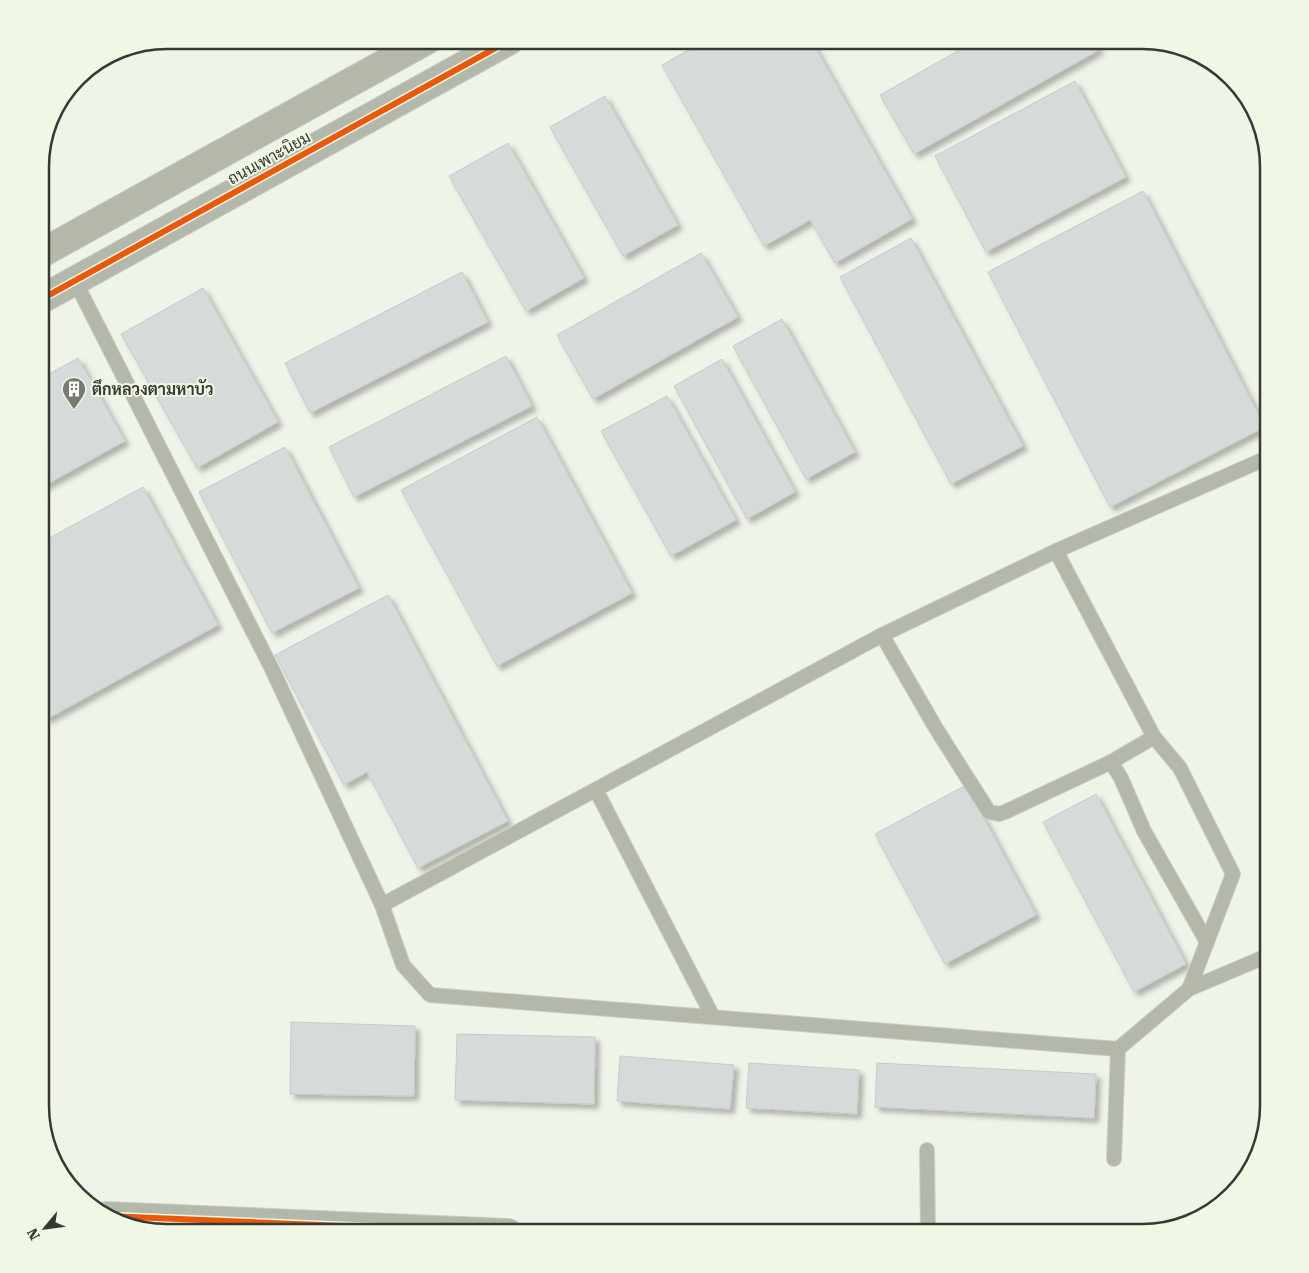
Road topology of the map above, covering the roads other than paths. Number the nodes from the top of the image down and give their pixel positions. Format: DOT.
graph roads {
  1 [pos="411,49"];
  2 [pos="494,49"];
  3 [pos="49,249"];
  4 [pos="75,281"];
  5 [pos="49,295"];
  6 [pos="1260,461"];
  7 [pos="1056,551"];
  8 [pos="882,636"];
  9 [pos="1154,737"];
  10 [pos="1111,762"];
  11 [pos="596,790"];
  12 [pos="382,905"];
  13 [pos="1207,942"];
  14 [pos="1260,959"];
  15 [pos="1189,989"];
  16 [pos="713,1017"];
  17 [pos="1118,1048"];
  18 [pos="927,1150"];
  19 [pos="1114,1159"];
  20 [pos="135,1220"];
  21 [pos="257,1224"];
  22 [pos="928,1224"];
  1 -- 3 [label="street, ถนนเพาะนิยม"];
  2 -- 4 [label="street, ถนนเพาะนิยม"];
  4 -- 5 [label="street, ถนนเพาะนิยม"];
  4 -- 12 [label="lane"];
  6 -- 7 [label="lane"];
  7 -- 8 [label="lane"];
  7 -- 9 [label="lane"];
  8 -- 10 [label="lane"];
  8 -- 11 [label="lane"];
  9 -- 10 [label="lane"];
  9 -- 13 [label="lane"];
  10 -- 13 [label="lane"];
  11 -- 12 [label="lane"];
  11 -- 16 [label="lane"];
  12 -- 16 [label="lane"];
  13 -- 15 [label="lane"];
  14 -- 15 [label="lane"];
  15 -- 17 [label="lane"];
  16 -- 17 [label="lane"];
  17 -- 19 [label="lane"];
  18 -- 22 [label="lane"];
  20 -- 21 [label="street"];
}
